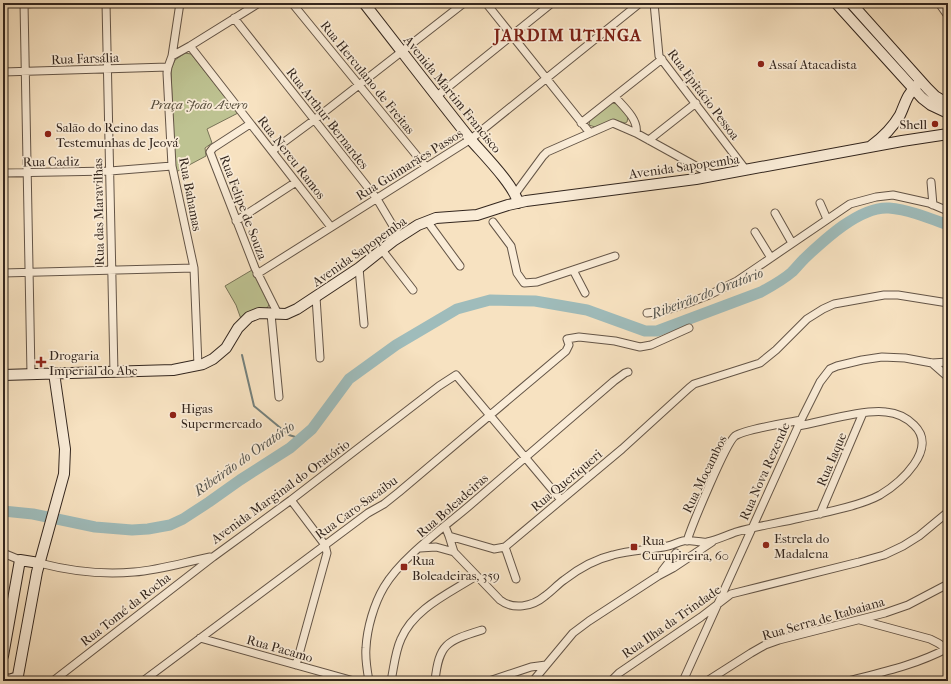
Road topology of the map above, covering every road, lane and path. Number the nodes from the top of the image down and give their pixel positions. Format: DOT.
graph roads {
  1 [pos="24,3"];
  2 [pos="42,3"];
  3 [pos="106,3"];
  4 [pos="180,3"];
  5 [pos="259,3"];
  6 [pos="292,3"];
  7 [pos="464,3"];
  8 [pos="486,3"];
  9 [pos="552,3"];
  10 [pos="640,3"];
  11 [pos="654,3"];
  12 [pos="836,3"];
  13 [pos="851,3"];
  14 [pos="368,4"];
  15 [pos="941,6"];
  16 [pos="948,16"];
  17 [pos="234,18"];
  18 [pos="512,35"];
  19 [pos="190,46"];
  20 [pos="402,52"];
  21 [pos="172,56"];
  22 [pos="662,59"];
  23 [pos="168,67"];
  24 [pos="107,70"];
  25 [pos="3,72"];
  26 [pos="25,72"];
  27 [pos="546,79"];
  28 [pos="905,79"];
  29 [pos="360,85"];
  30 [pos="927,88"];
  31 [pos="913,89"];
  32 [pos="437,96"];
  33 [pos="615,97"];
  34 [pos="905,100"];
  35 [pos="696,103"];
  36 [pos="948,104"];
  37 [pos="948,113"];
  38 [pos="314,120"];
  39 [pos="896,121"];
  40 [pos="582,123"];
  41 [pos="250,124"];
  42 [pos="590,133"];
  43 [pos="636,133"];
  44 [pos="948,134"];
  45 [pos="471,139"];
  46 [pos="649,140"];
  47 [pos="902,141"];
  48 [pos="869,147"];
  49 [pos="272,152"];
  50 [pos="172,166"];
  51 [pos="426,167"];
  52 [pos="746,170"];
  53 [pos="110,171"];
  54 [pos="3,173"];
  55 [pos="27,174"];
  56 [pos="714,176"];
  57 [pos="296,182"];
  58 [pos="931,182"];
  59 [pos="377,199"];
  60 [pos="517,199"];
  61 [pos="820,203"];
  62 [pos="933,205"];
  63 [pos="948,211"];
  64 [pos="775,213"];
  65 [pos="827,219"];
  66 [pos="236,221"];
  67 [pos="427,222"];
  68 [pos="493,222"];
  69 [pos="331,227"];
  70 [pos="755,232"];
  71 [pos="399,236"];
  72 [pos="794,242"];
  73 [pos="382,250"];
  74 [pos="615,256"];
  75 [pos="771,258"];
  76 [pos="460,266"];
  77 [pos="194,268"];
  78 [pos="359,268"];
  79 [pos="112,270"];
  80 [pos="573,270"];
  81 [pos="29,271"];
  82 [pos="3,273"];
  83 [pos="257,274"];
  84 [pos="413,290"];
  85 [pos="585,293"];
  86 [pos="316,297"];
  87 [pos="948,303"];
  88 [pos="647,313"];
  89 [pos="274,314"];
  90 [pos="364,324"];
  91 [pos="690,328"];
  92 [pos="320,358"];
  93 [pos="948,362"];
  94 [pos="932,363"];
  95 [pos="198,366"];
  96 [pos="628,372"];
  97 [pos="54,373"];
  98 [pos="114,373"];
  99 [pos="31,374"];
  100 [pos="3,375"];
  101 [pos="948,377"];
  102 [pos="279,397"];
  103 [pos="863,414"];
  104 [pos="489,416"];
  105 [pos="799,423"];
  106 [pos="525,458"];
  107 [pos="291,500"];
  108 [pos="561,500"];
  109 [pos="948,512"];
  110 [pos="820,514"];
  111 [pos="445,526"];
  112 [pos="752,528"];
  113 [pos="449,536"];
  114 [pos="715,540"];
  115 [pos="685,542"];
  116 [pos="325,545"];
  117 [pos="505,547"];
  118 [pos="420,548"];
  119 [pos="655,548"];
  120 [pos="454,552"];
  121 [pos="676,552"];
  122 [pos="3,553"];
  123 [pos="213,557"];
  124 [pos="690,557"];
  125 [pos="20,560"];
  126 [pos="39,564"];
  127 [pos="18,572"];
  128 [pos="36,575"];
  129 [pos="476,576"];
  130 [pos="658,576"];
  131 [pos="516,579"];
  132 [pos="948,584"];
  133 [pos="720,602"];
  134 [pos="858,620"];
  135 [pos="482,630"];
  136 [pos="200,638"];
  137 [pos="947,648"];
  138 [pos="3,656"];
  139 [pos="546,664"];
  140 [pos="296,665"];
  141 [pos="3,678"];
  142 [pos="17,679"];
  143 [pos="53,681"];
  144 [pos="143,681"];
  145 [pos="354,681"];
  146 [pos="369,681"];
  147 [pos="390,681"];
  148 [pos="435,681"];
  149 [pos="489,681"];
  150 [pos="534,681"];
  151 [pos="611,681"];
  152 [pos="683,681"];
  153 [pos="707,681"];
  154 [pos="848,681"];
  1 -- 2 [label="street"];
  1 -- 26 [label="street"];
  3 -- 24 [label="street, Rua das Maravilhas"];
  4 -- 21 [label="street, Rua Bahamas"];
  5 -- 17 [label="street"];
  6 -- 29 [label="street, Rua Herculano de Freitas"];
  7 -- 20 [label="street"];
  8 -- 18 [label="street"];
  9 -- 18 [label="street"];
  10 -- 27 [label="street, Rua Guimarães Passos"];
  11 -- 22 [label="street, Rua Epitácio Pessoa"];
  12 -- 28 [label="main road"];
  13 -- 30 [label="main road"];
  14 -- 20 [label="main road, Avenida Martim Francisco"];
  15 -- 16 [label="street"];
  17 -- 19 [label="street"];
  17 -- 38 [label="street, Rua Arthur Bernardes"];
  18 -- 27 [label="street"];
  18 -- 32 [label="street"];
  19 -- 21 [label="street"];
  19 -- 41 [label="street, Rua Nereu Ramos"];
  20 -- 29 [label="street"];
  20 -- 32 [label="main road, Avenida Martim Francisco"];
  21 -- 23 [label="street, Rua Bahamas"];
  22 -- 33 [label="street"];
  22 -- 35 [label="street, Rua Epitácio Pessoa"];
  23 -- 24 [label="street, Rua Farsália"];
  23 -- 50 [label="street, Rua Bahamas"];
  24 -- 26 [label="street, Rua Farsália"];
  24 -- 53 [label="street, Rua das Maravilhas"];
  25 -- 26 [label="street, Rua Farsália"];
  26 -- 55 [label="street"];
  27 -- 40 [label="street"];
  27 -- 45 [label="street, Rua Guimarães Passos"];
  28 -- 31 [label="main road"];
  28 -- 34 [label="main road"];
  29 -- 38 [label="street"];
  29 -- 51 [label="street, Rua Herculano de Freitas"];
  30 -- 31 [label="main road"];
  30 -- 36 [label="main road"];
  31 -- 34 [label="main road"];
  31 -- 37 [label="main road"];
  32 -- 45 [label="main road, Avenida Martim Francisco"];
  33 -- 40 [label="street"];
  33 -- 43 [label="street"];
  34 -- 39 [label="main road, Avenida Sapopemba"];
  35 -- 46 [label="street"];
  35 -- 52 [label="street, Rua Epitácio Pessoa"];
  38 -- 49 [label="street"];
  38 -- 59 [label="street, Rua Arthur Bernardes"];
  39 -- 47 [label="main road"];
  39 -- 48 [label="main road, Avenida Sapopemba"];
  40 -- 42 [label="street"];
  41 -- 49 [label="street, Rua Nereu Ramos"];
  41 -- 66 [label="street, Rua Felipe de Souza"];
  42 -- 43 [label="street"];
  42 -- 60 [label="street"];
  43 -- 46 [label="street"];
  44 -- 47 [label="main road, Avenida Sapopemba"];
  45 -- 51 [label="street, Rua Guimarães Passos"];
  45 -- 60 [label="main road, Avenida Martim Francisco"];
  46 -- 56 [label="street"];
  47 -- 48 [label="main road, Avenida Sapopemba"];
  48 -- 52 [label="main road, Avenida Sapopemba"];
  49 -- 57 [label="street, Rua Nereu Ramos"];
  50 -- 53 [label="street, Rua Cadiz"];
  50 -- 77 [label="street, Rua Bahamas"];
  51 -- 59 [label="street, Rua Guimarães Passos"];
  52 -- 56 [label="main road, Avenida Sapopemba"];
  53 -- 55 [label="street, Rua Cadiz"];
  53 -- 79 [label="street, Rua das Maravilhas"];
  54 -- 55 [label="street, Rua Cadiz"];
  55 -- 81 [label="street"];
  56 -- 60 [label="main road, Avenida Sapopemba"];
  57 -- 66 [label="street"];
  57 -- 69 [label="street, Rua Nereu Ramos"];
  58 -- 62 [label="street"];
  59 -- 69 [label="street, Rua Guimarães Passos"];
  59 -- 71 [label="street, Rua Arthur Bernardes"];
  60 -- 67 [label="main road, Avenida Sapopemba"];
  61 -- 65 [label="street"];
  62 -- 63 [label="street"];
  62 -- 65 [label="street"];
  64 -- 72 [label="street"];
  65 -- 72 [label="street"];
  66 -- 83 [label="street, Rua Felipe de Souza"];
  67 -- 71 [label="main road, Avenida Sapopemba"];
  67 -- 76 [label="street"];
  68 -- 80 [label="street"];
  69 -- 83 [label="street, Rua Guimarães Passos"];
  70 -- 75 [label="street"];
  71 -- 73 [label="main road, Avenida Sapopemba"];
  72 -- 75 [label="street"];
  73 -- 78 [label="main road, Avenida Sapopemba"];
  73 -- 84 [label="street"];
  74 -- 80 [label="street"];
  75 -- 88 [label="street"];
  77 -- 79 [label="street"];
  77 -- 95 [label="street, Rua Bahamas"];
  78 -- 86 [label="main road, Avenida Sapopemba"];
  78 -- 90 [label="street"];
  79 -- 81 [label="street"];
  79 -- 98 [label="street, Rua das Maravilhas"];
  80 -- 85 [label="street"];
  81 -- 82 [label="street"];
  81 -- 99 [label="street"];
  83 -- 89 [label="street, Rua Felipe de Souza"];
  86 -- 89 [label="main road, Avenida Sapopemba"];
  86 -- 92 [label="street"];
  87 -- 108 [label="street, Rua Queriqueri"];
  89 -- 95 [label="main road, Avenida Sapopemba"];
  89 -- 102 [label="street"];
  91 -- 104 [label="street, Rua Caro-Sacaibu"];
  93 -- 94 [label="street, Rua Nova Rezende"];
  94 -- 101 [label="street"];
  94 -- 105 [label="street, Rua Nova Rezende"];
  95 -- 98 [label="main road, Avenida Sapopemba"];
  96 -- 106 [label="street, Rua Boleadeiras"];
  97 -- 98 [label="main road, Avenida Sapopemba"];
  97 -- 99 [label="main road, Avenida Sapopemba"];
  97 -- 126 [label="main road"];
  99 -- 100 [label="main road, Avenida Sapopemba"];
  103 -- 105 [label="street"];
  103 -- 110 [label="street, Rua Iaque"];
  103 -- 110 [label="street"];
  104 -- 106 [label="street"];
  104 -- 107 [label="street, Avenida Marginal do Oratório"];
  104 -- 116 [label="street, Rua Caro-Sacaibu"];
  105 -- 112 [label="street, Rua Nova Rezende"];
  105 -- 115 [label="street, Rua Mocambos"];
  106 -- 108 [label="street"];
  106 -- 111 [label="street, Rua Boleadeiras"];
  107 -- 116 [label="street"];
  107 -- 123 [label="street, Avenida Marginal do Oratório"];
  108 -- 117 [label="street, Rua Queriqueri"];
  109 -- 133 [label="street, Rua Ilha da Trindade"];
  110 -- 112 [label="street"];
  111 -- 113 [label="street"];
  111 -- 118 [label="street, Rua Boleadeiras"];
  112 -- 114 [label="street"];
  112 -- 133 [label="street, Rua Nova Rezende"];
  113 -- 117 [label="street"];
  113 -- 120 [label="street"];
  114 -- 115 [label="street"];
  114 -- 124 [label="street"];
  115 -- 119 [label="street"];
  115 -- 121 [label="street"];
  115 -- 124 [label="street"];
  116 -- 136 [label="street, Rua Caro-Sacaibu"];
  116 -- 140 [label="street"];
  117 -- 131 [label="street"];
  118 -- 120 [label="street"];
  118 -- 146 [label="street, Rua Boleadeiras"];
  119 -- 121 [label="street"];
  119 -- 129 [label="street"];
  120 -- 129 [label="street"];
  121 -- 124 [label="street"];
  121 -- 130 [label="street"];
  122 -- 125 [label="street, Avenida Marginal do Oratório"];
  123 -- 126 [label="street, Avenida Marginal do Oratório"];
  123 -- 143 [label="street, Rua Tomé da Rocha"];
  124 -- 130 [label="street"];
  125 -- 126 [label="main road, Avenida Marginal do Oratório"];
  125 -- 127 [label="main road"];
  126 -- 128 [label="main road"];
  127 -- 128 [label="main road"];
  127 -- 138 [label="main road"];
  128 -- 142 [label="main road"];
  129 -- 147 [label="street"];
  130 -- 139 [label="street"];
  132 -- 134 [label="street, Rua Serra de Itabaiana"];
  133 -- 151 [label="street, Rua Ilha da Trindade"];
  133 -- 152 [label="street, Rua Nova Rezende"];
  134 -- 137 [label="street"];
  134 -- 153 [label="street, Rua Serra de Itabaiana"];
  135 -- 148 [label="street"];
  136 -- 140 [label="street, Rua Pacamo"];
  136 -- 144 [label="street, Rua Caro-Sacaibu"];
  137 -- 154 [label="street"];
  139 -- 149 [label="street"];
  139 -- 150 [label="street"];
  140 -- 145 [label="street, Rua Pacamo"];
  141 -- 142 [label="main road"];
}
